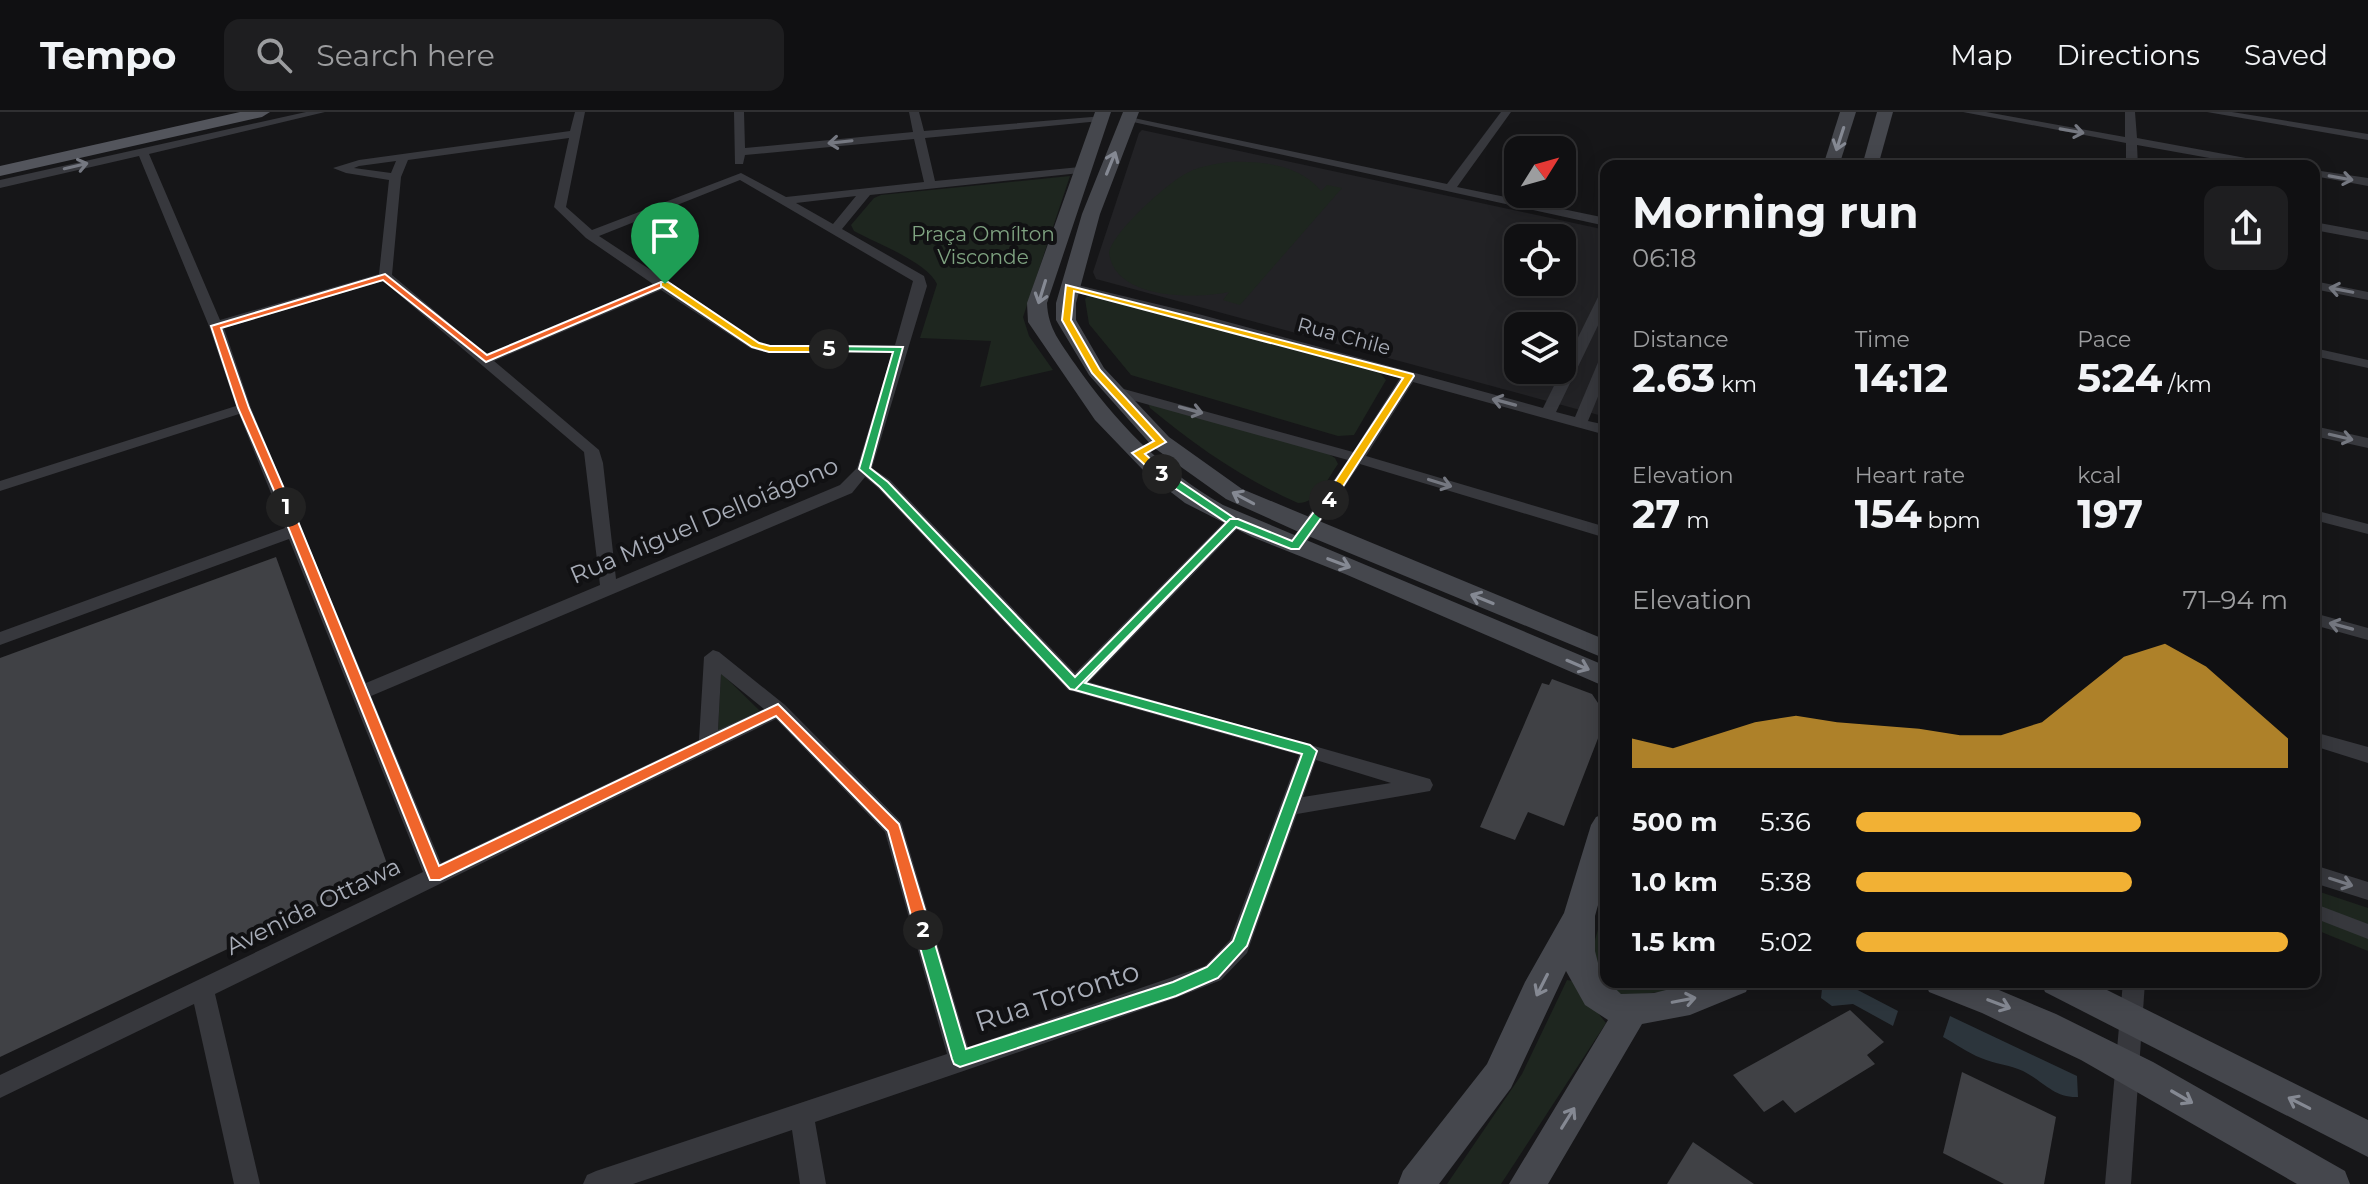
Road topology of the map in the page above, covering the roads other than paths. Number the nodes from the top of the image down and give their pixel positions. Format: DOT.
graph roads {
  1 [pos="190,112"];
  2 [pos="226,112"];
  3 [pos="262,112"];
  4 [pos="320,112"];
  5 [pos="580,112"];
  6 [pos="739,112"];
  7 [pos="914,112"];
  8 [pos="1506,112"];
  9 [pos="1848,112"];
  10 [pos="1885,112"];
  11 [pos="1968,112"];
  12 [pos="2130,112"];
  13 [pos="2212,112"];
  14 [pos="1101,115"];
  15 [pos="1130,116"];
  16 [pos="576,134"];
  17 [pos="918,134"];
  18 [pos="2368,137"];
  19 [pos="2131,142"];
  20 [pos="142,150"];
  21 [pos="739,152"];
  22 [pos="0,153"];
  23 [pos="404,156"];
  24 [pos="1833,160"];
  25 [pos="1872,160"];
  26 [pos="2132,160"];
  27 [pos="2238,160"];
  28 [pos="0,162"];
  29 [pos="1080,170"];
  30 [pos="0,171"];
  31 [pos="2320,174"];
  32 [pos="741,176"];
  33 [pos="395,177"];
  34 [pos="2368,182"];
  35 [pos="0,184"];
  36 [pos="930,185"];
  37 [pos="1450,188"];
  38 [pos="866,192"];
  39 [pos="787,200"];
  40 [pos="1066,213"];
  41 [pos="1091,214"];
  42 [pos="1600,221"];
  43 [pos="2320,227"];
  44 [pos="836,228"];
  45 [pos="591,235"];
  46 [pos="2368,236"];
  47 [pos="385,276"];
  48 [pos="665,284"];
  49 [pos="2320,286"];
  50 [pos="1069,287"];
  51 [pos="2368,296"];
  52 [pos="1600,307"];
  53 [pos="216,326"];
  54 [pos="899,349"];
  55 [pos="2320,353"];
  56 [pos="486,359"];
  57 [pos="2368,364"];
  58 [pos="1600,375"];
  59 [pos="1409,376"];
  60 [pos="1115,391"];
  61 [pos="244,408"];
  62 [pos="1547,414"];
  63 [pos="1580,423"];
  64 [pos="1600,428"];
  65 [pos="2320,432"];
  66 [pos="1161,442"];
  67 [pos="2368,443"];
  68 [pos="1137,453"];
  69 [pos="1357,458"];
  70 [pos="864,469"];
  71 [pos="19,481"];
  72 [pos="0,486"];
  73 [pos="0,501"];
  74 [pos="2320,517"];
  75 [pos="1234,522"];
  76 [pos="2368,529"];
  77 [pos="296,530"];
  78 [pos="1600,531"];
  79 [pos="1302,537"];
  80 [pos="609,588"];
  81 [pos="2320,621"];
  82 [pos="2368,634"];
  83 [pos="0,639"];
  84 [pos="1600,648"];
  85 [pos="1600,674"];
  86 [pos="1075,685"];
  87 [pos="362,692"];
  88 [pos="778,710"];
  89 [pos="2320,741"];
  90 [pos="708,744"];
  91 [pos="1310,751"];
  92 [pos="2368,755"];
  93 [pos="1292,807"];
  94 [pos="1600,845"];
  95 [pos="435,875"];
  96 [pos="2320,876"];
  97 [pos="2368,891"];
  98 [pos="2320,912"];
  99 [pos="1579,916"];
  100 [pos="2368,932"];
  101 [pos="1720,988"];
  102 [pos="1957,988"];
  103 [pos="2064,988"];
  104 [pos="2070,988"];
  105 [pos="2133,988"];
  106 [pos="202,989"];
  107 [pos="1632,1010"];
  108 [pos="2130,1016"];
  109 [pos="2040,1020"];
  110 [pos="960,1059"];
  111 [pos="2127,1064"];
  112 [pos="0,1087"];
  113 [pos="801,1113"];
  114 [pos="2368,1139"];
  115 [pos="247,1184"];
  116 [pos="596,1184"];
  117 [pos="813,1184"];
  118 [pos="1416,1184"];
  119 [pos="1527,1184"];
  120 [pos="2118,1184"];
  121 [pos="2332,1184"];
  1 -- 22 [label="main road"];
  2 -- 28 [label="main road"];
  3 -- 30 [label="main road"];
  4 -- 20 [label="street"];
  5 -- 16 [label="street"];
  6 -- 21 [label="street"];
  7 -- 17 [label="street"];
  8 -- 37 [label="street"];
  9 -- 24 [label="main road, one-way"];
  10 -- 25 [label="main road"];
  11 -- 19 [label="street, one-way"];
  12 -- 19 [label="street"];
  13 -- 18 [label="street"];
  14 -- 15 [label="main road"];
  14 -- 17 [label="street"];
  14 -- 29 [label="main road"];
  15 -- 37 [label="street"];
  41 -- 15 [label="main road, one-way"];
  16 -- 23 [label="street"];
  16 -- 45 [label="street"];
  17 -- 21 [label="street, one-way"];
  17 -- 36 [label="street"];
  19 -- 26 [label="street"];
  19 -- 27 [label="street"];
  35 -- 20 [label="street, one-way"];
  20 -- 53 [label="street"];
  21 -- 32 [label="street"];
  23 -- 33 [label="street"];
  23 -- 33 [label="street"];
  29 -- 36 [label="street"];
  29 -- 40 [label="main road"];
  31 -- 34 [label="street, one-way"];
  32 -- 39 [label="street, Rua Miguel Delloiágono"];
  32 -- 45 [label="street"];
  33 -- 47 [label="street"];
  36 -- 38 [label="street"];
  37 -- 42 [label="street"];
  38 -- 39 [label="street"];
  38 -- 44 [label="street"];
  39 -- 44 [label="street, Rua Miguel Delloiágono"];
  40 -- 41 [label="main road"];
  40 -- 68 [label="main road, one-way"];
  41 -- 50 [label="main road"];
  43 -- 46 [label="street"];
  44 -- 54 [label="street, Rua Miguel Delloiágono"];
  45 -- 48 [label="street"];
  47 -- 53 [label="street"];
  47 -- 56 [label="street"];
  48 -- 54 [label="street"];
  48 -- 56 [label="street"];
  51 -- 49 [label="street, one-way"];
  50 -- 59 [label="street, Rua Chile"];
  50 -- 60 [label="main road"];
  52 -- 62 [label="street"];
  53 -- 61 [label="street"];
  54 -- 70 [label="street, Rua Miguel Delloiágono"];
  55 -- 57 [label="street"];
  56 -- 80 [label="street"];
  58 -- 63 [label="street"];
  62 -- 59 [label="street, Rua Chile, one-way"];
  59 -- 69 [label="street"];
  60 -- 66 [label="main road"];
  60 -- 69 [label="street, one-way"];
  61 -- 71 [label="street"];
  61 -- 77 [label="street"];
  62 -- 63 [label="street, Rua Chile"];
  63 -- 64 [label="street, Rua Chile"];
  65 -- 67 [label="street, one-way"];
  66 -- 68 [label="main road"];
  79 -- 66 [label="main road, one-way"];
  68 -- 75 [label="main road"];
  69 -- 78 [label="street, one-way"];
  69 -- 79 [label="street"];
  70 -- 80 [label="street, Rua Miguel Delloiágono"];
  70 -- 86 [label="street"];
  71 -- 72 [label="street"];
  71 -- 73 [label="street"];
  74 -- 76 [label="street"];
  75 -- 79 [label="main road"];
  75 -- 86 [label="street"];
  77 -- 83 [label="street"];
  77 -- 87 [label="street"];
  84 -- 79 [label="main road, one-way"];
  79 -- 85 [label="main road, one-way"];
  80 -- 87 [label="street, Rua Miguel Delloiágono"];
  82 -- 81 [label="street, one-way"];
  86 -- 91 [label="street"];
  87 -- 95 [label="street"];
  88 -- 90 [label="street, Avenida Ottawa"];
  88 -- 90 [label="street"];
  88 -- 110 [label="street"];
  89 -- 92 [label="street"];
  90 -- 95 [label="street, Avenida Ottawa"];
  91 -- 93 [label="street, Rua Toronto"];
  91 -- 93 [label="street"];
  93 -- 110 [label="street, Rua Toronto"];
  94 -- 99 [label="main road"];
  95 -- 106 [label="street, Avenida Ottawa"];
  96 -- 97 [label="street, one-way"];
  98 -- 100 [label="street"];
  99 -- 107 [label="main road"];
  99 -- 118 [label="main road, one-way"];
  107 -- 101 [label="main road, one-way"];
  102 -- 109 [label="main road, one-way"];
  103 -- 109 [label="main road"];
  104 -- 108 [label="main road"];
  105 -- 108 [label="street"];
  106 -- 112 [label="street, Avenida Ottawa"];
  106 -- 115 [label="street"];
  119 -- 107 [label="main road, one-way"];
  108 -- 111 [label="street"];
  114 -- 108 [label="main road, one-way"];
  109 -- 111 [label="main road"];
  110 -- 113 [label="street, Rua Toronto"];
  111 -- 120 [label="street"];
  111 -- 121 [label="main road, one-way"];
  113 -- 116 [label="street, Rua Toronto"];
  113 -- 117 [label="street"];
}
